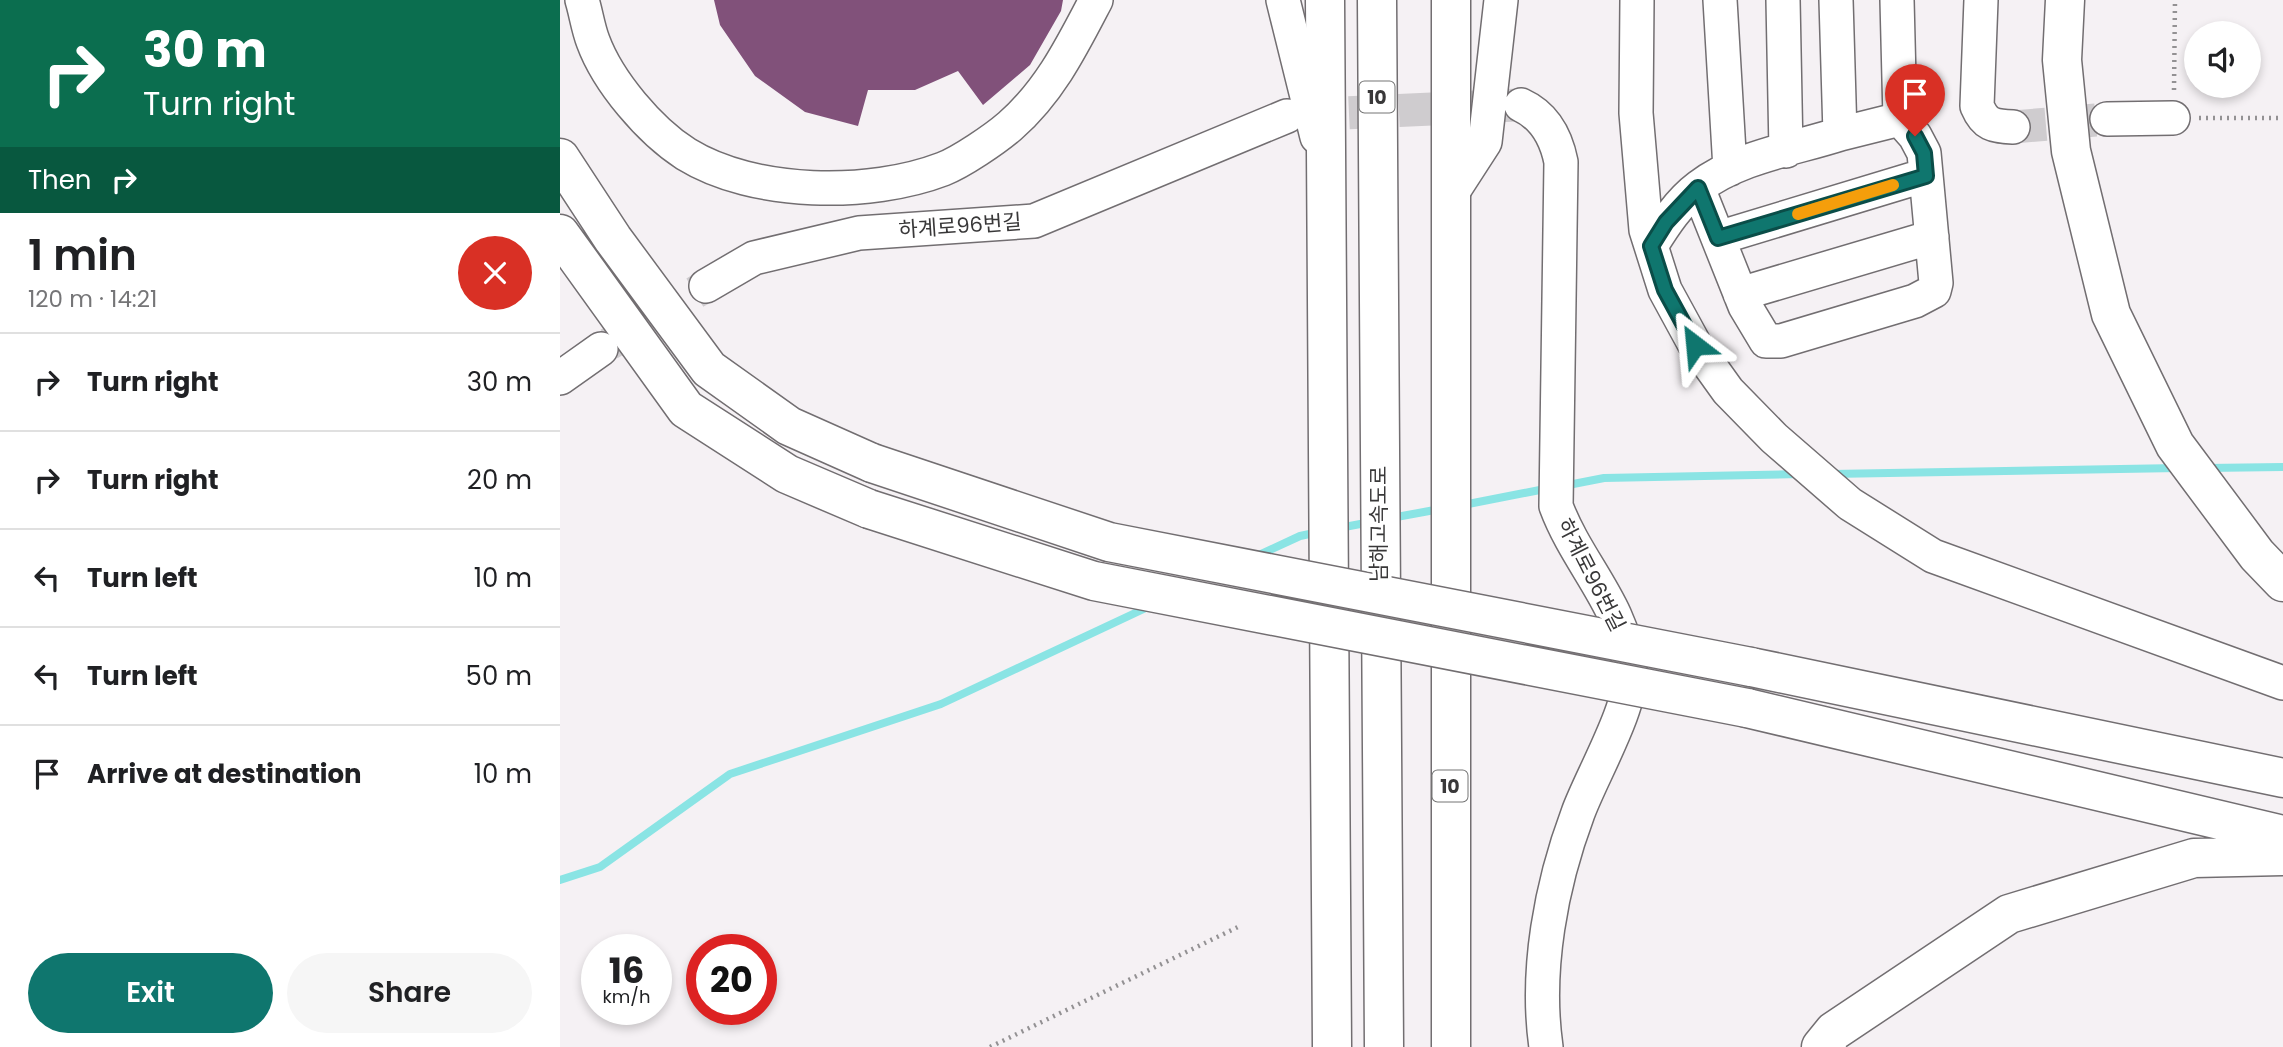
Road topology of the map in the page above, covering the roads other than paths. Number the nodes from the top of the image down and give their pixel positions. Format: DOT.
graph roads {
  1 [pos="582,0"];
  2 [pos="1096,0"];
  3 [pos="1283,0"];
  4 [pos="1325,0"];
  5 [pos="1377,0"];
  6 [pos="1451,0"];
  7 [pos="1502,0"];
  8 [pos="1637,0"];
  9 [pos="1720,0"];
  10 [pos="1783,0"];
  11 [pos="1836,0"];
  12 [pos="1897,0"];
  13 [pos="1981,0"];
  14 [pos="2065,0"];
  15 [pos="1521,105"];
  16 [pos="1287,116"];
  17 [pos="2174,118"];
  18 [pos="1900,119"];
  19 [pos="2107,119"];
  20 [pos="2013,127"];
  21 [pos="1840,134"];
  22 [pos="1786,151"];
  23 [pos="560,158"];
  24 [pos="1730,169"];
  25 [pos="1326,174"];
  26 [pos="1926,176"];
  27 [pos="1698,188"];
  28 [pos="1452,193"];
  29 [pos="560,234"];
  30 [pos="1932,237"];
  31 [pos="1718,238"];
  32 [pos="1651,246"];
  33 [pos="560,247"];
  34 [pos="706,286"];
  35 [pos="1740,294"];
  36 [pos="610,306"];
  37 [pos="601,349"];
  38 [pos="560,378"];
  39 [pos="2283,582"];
  40 [pos="2283,683"];
  41 [pos="2283,778"];
  42 [pos="2283,835"];
  43 [pos="2283,856"];
  44 [pos="1332,1047"];
  45 [pos="1384,1047"];
  46 [pos="1451,1047"];
  47 [pos="1546,1047"];
  48 [pos="1821,1047"];
  1 -- 2 [label="street"];
  3 -- 25 [label="street"];
  4 -- 25 [label="highway"];
  5 -- 45 [label="highway, 남해고속도로 / 10"];
  6 -- 28 [label="highway, 10"];
  7 -- 28 [label="street"];
  8 -- 32 [label="street"];
  9 -- 24 [label="street"];
  10 -- 22 [label="street"];
  11 -- 21 [label="street"];
  12 -- 18 [label="street"];
  13 -- 20 [label="street"];
  14 -- 39 [label="highway"];
  15 -- 47 [label="street, 하계로96번길"];
  16 -- 34 [label="street, 하계로96번길"];
  17 -- 19 [label="street"];
  18 -- 21 [label="street"];
  18 -- 26 [label="street"];
  21 -- 22 [label="street"];
  22 -- 24 [label="street"];
  23 -- 41 [label="highway, bridge"];
  24 -- 27 [label="street"];
  25 -- 44 [label="highway"];
  26 -- 30 [label="street"];
  26 -- 31 [label="street"];
  27 -- 31 [label="street"];
  27 -- 32 [label="street"];
  28 -- 46 [label="highway, 10"];
  29 -- 36 [label="highway"];
  30 -- 35 [label="street"];
  30 -- 35 [label="street"];
  31 -- 35 [label="street"];
  32 -- 40 [label="street"];
  33 -- 36 [label="street"];
  36 -- 42 [label="highway, bridge"];
  37 -- 38 [label="street"];
  43 -- 48 [label="highway"];
}
